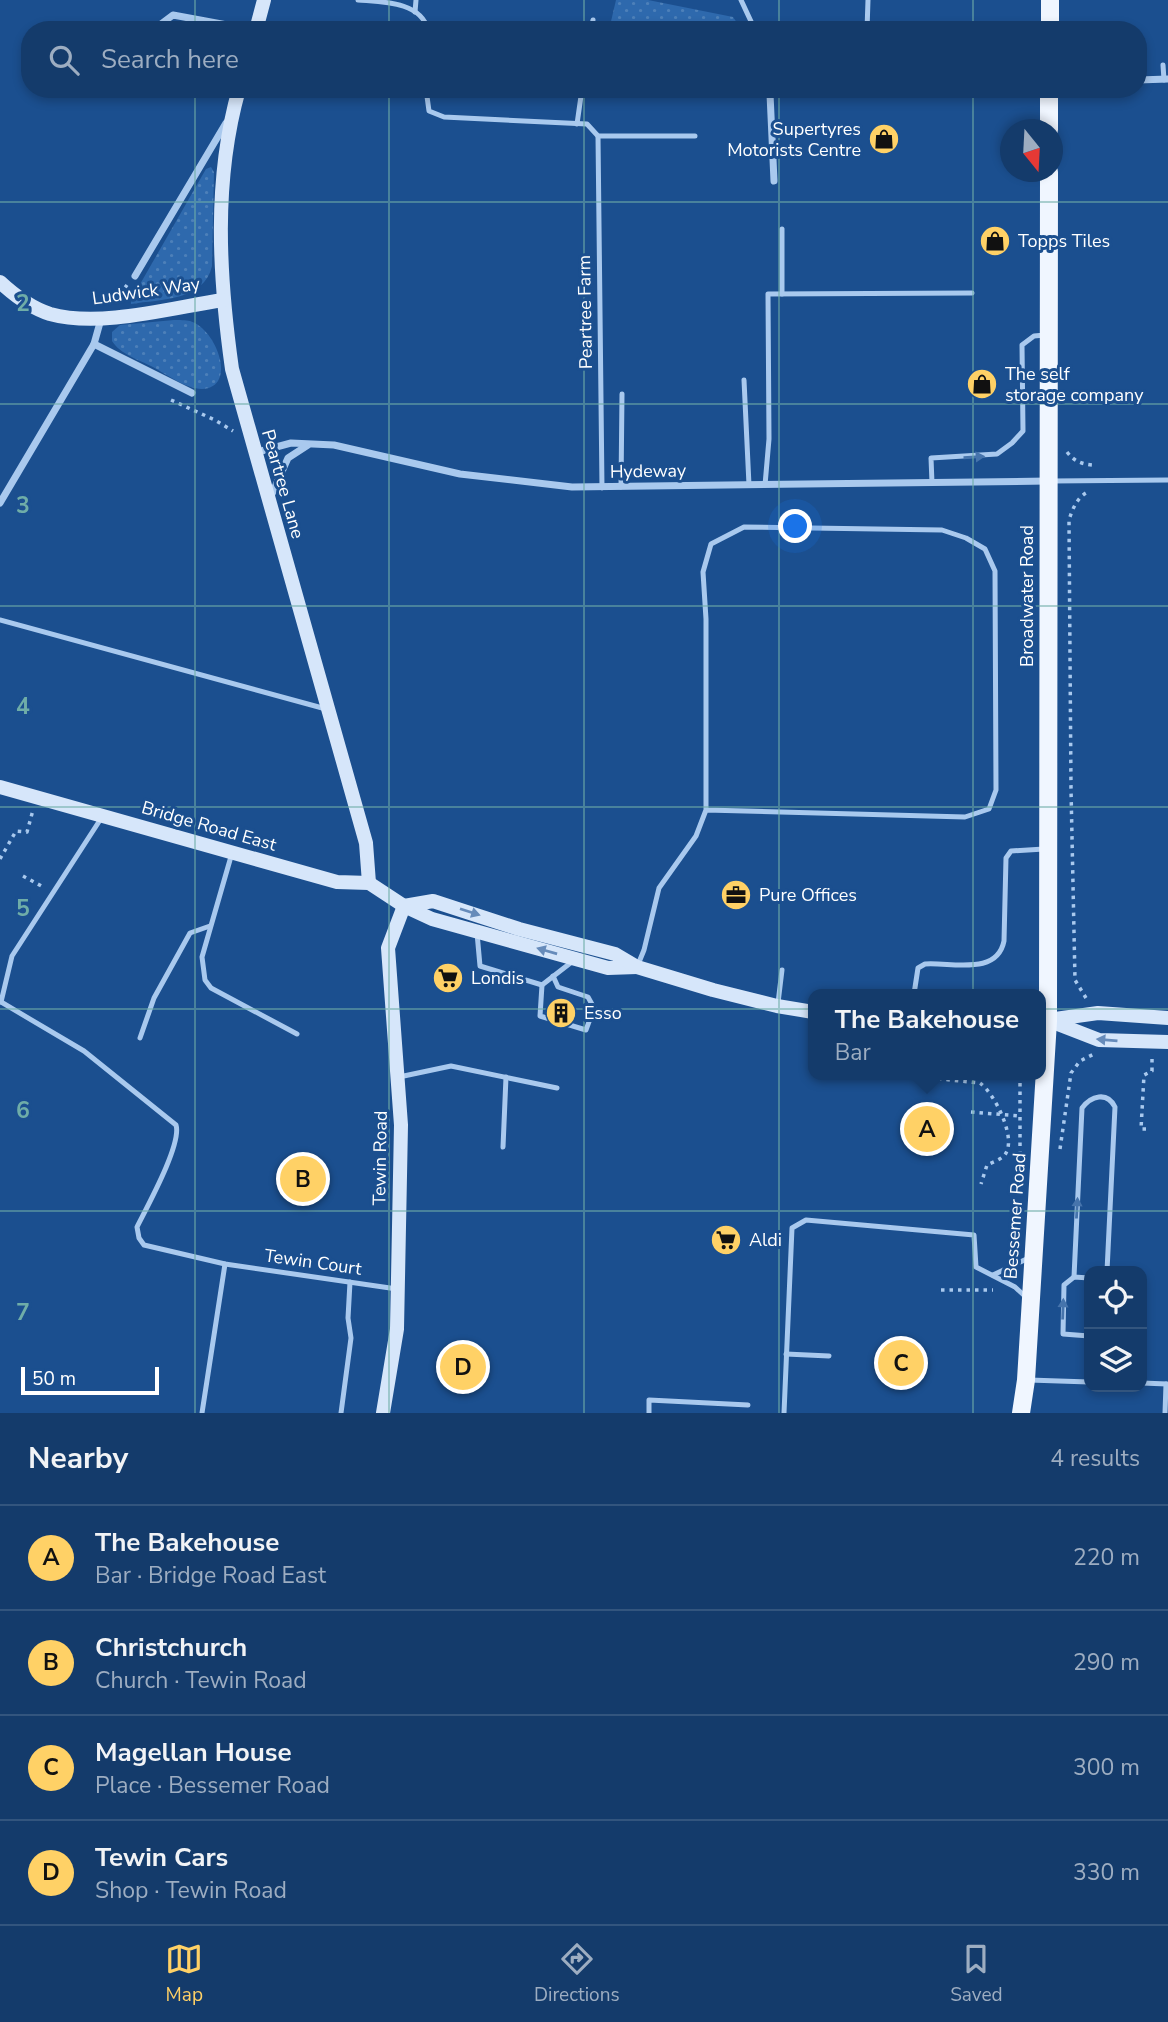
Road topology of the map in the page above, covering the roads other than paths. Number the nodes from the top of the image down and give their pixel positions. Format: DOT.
graph roads {
  1 [pos="264,0"];
  2 [pos="358,0"];
  3 [pos="416,0"];
  4 [pos="741,0"];
  5 [pos="868,0"];
  6 [pos="1050,0"];
  7 [pos="415,12"];
  8 [pos="165,21"];
  9 [pos="206,21"];
  10 [pos="258,21"];
  11 [pos="425,21"];
  12 [pos="751,21"];
  13 [pos="867,21"];
  14 [pos="1050,21"];
  15 [pos="1163,65"];
  16 [pos="1166,79"];
  17 [pos="1147,80"];
  18 [pos="236,98"];
  19 [pos="427,98"];
  20 [pos="581,98"];
  21 [pos="770,98"];
  22 [pos="1049,98"];
  23 [pos="232,113"];
  24 [pos="1049,119"];
  25 [pos="577,124"];
  26 [pos="598,136"];
  27 [pos="695,136"];
  28 [pos="774,181"];
  29 [pos="1049,182"];
  30 [pos="782,229"];
  31 [pos="135,276"];
  32 [pos="0,282"];
  33 [pos="972,293"];
  34 [pos="782,294"];
  35 [pos="223,300"];
  36 [pos="101,319"];
  37 [pos="1048,335"];
  38 [pos="94,344"];
  39 [pos="744,380"];
  40 [pos="192,393"];
  41 [pos="622,394"];
  42 [pos="308,445"];
  43 [pos="254,453"];
  44 [pos="1168,480"];
  45 [pos="1049,481"];
  46 [pos="932,483"];
  47 [pos="749,485"];
  48 [pos="765,485"];
  49 [pos="621,487"];
  50 [pos="602,488"];
  51 [pos="268,502"];
  52 [pos="0,503"];
  53 [pos="0,620"];
  54 [pos="329,710"];
  55 [pos="0,788"];
  56 [pos="706,810"];
  57 [pos="102,817"];
  58 [pos="1048,849"];
  59 [pos="232,853"];
  60 [pos="369,883"];
  61 [pos="404,906"];
  62 [pos="210,926"];
  63 [pos="477,932"];
  64 [pos="576,959"];
  65 [pos="637,967"];
  66 [pos="782,970"];
  67 [pos="553,976"];
  68 [pos="542,985"];
  69 [pos="915,989"];
  70 [pos="1046,989"];
  71 [pos="0,1003"];
  72 [pos="778,1006"];
  73 [pos="808,1011"];
  74 [pos="1168,1018"];
  75 [pos="1046,1021"];
  76 [pos="1046,1021"];
  77 [pos="297,1034"];
  78 [pos="140,1038"];
  79 [pos="1168,1042"];
  80 [pos="399,1077"];
  81 [pos="506,1077"];
  82 [pos="1042,1080"];
  83 [pos="557,1088"];
  84 [pos="503,1147"];
  85 [pos="1033,1255"];
  86 [pos="225,1264"];
  87 [pos="1107,1266"];
  88 [pos="993,1275"];
  89 [pos="1074,1277"];
  90 [pos="1084,1278"];
  91 [pos="350,1282"];
  92 [pos="397,1289"];
  93 [pos="1031,1302"];
  94 [pos="1084,1336"];
  95 [pos="786,1354"];
  96 [pos="829,1356"];
  97 [pos="1026,1380"];
  98 [pos="1084,1382"];
  99 [pos="1147,1383"];
  100 [pos="1167,1384"];
  101 [pos="748,1405"];
  102 [pos="202,1413"];
  103 [pos="341,1413"];
  104 [pos="383,1413"];
  105 [pos="649,1413"];
  106 [pos="784,1413"];
  107 [pos="1021,1413"];
  108 [pos="1165,1413"];
  1 -- 10 [label="street"];
  2 -- 7 [label="lane"];
  3 -- 7 [label="lane"];
  4 -- 12 [label="lane"];
  5 -- 13 [label="lane"];
  6 -- 14 [label="main road"];
  7 -- 11 [label="lane"];
  8 -- 9 [label="street"];
  15 -- 16 [label="lane"];
  16 -- 17 [label="street"];
  18 -- 23 [label="street, Peartree Lane"];
  19 -- 25 [label="lane"];
  20 -- 25 [label="lane"];
  21 -- 28 [label="street"];
  22 -- 24 [label="main road"];
  23 -- 31 [label="street"];
  23 -- 35 [label="street, Peartree Lane"];
  25 -- 26 [label="lane"];
  26 -- 27 [label="lane"];
  26 -- 50 [label="lane, Peartree Farm"];
  29 -- 37 [label="main road, Broadwater Road"];
  30 -- 34 [label="lane"];
  32 -- 36 [label="street, Ludwick Way"];
  33 -- 34 [label="lane"];
  34 -- 48 [label="lane"];
  35 -- 36 [label="street, Ludwick Way"];
  35 -- 43 [label="street, Peartree Lane"];
  36 -- 38 [label="street"];
  37 -- 45 [label="main road, Broadwater Road"];
  46 -- 37 [label="lane, one-way"];
  38 -- 40 [label="street"];
  38 -- 52 [label="street"];
  39 -- 47 [label="lane"];
  41 -- 49 [label="lane"];
  42 -- 43 [label="street, Hydeway"];
  42 -- 50 [label="street, Hydeway"];
  42 -- 51 [label="street"];
  43 -- 51 [label="street, Peartree Lane"];
  44 -- 45 [label="lane"];
  45 -- 46 [label="street, Hydeway"];
  45 -- 58 [label="main road, Broadwater Road"];
  46 -- 48 [label="street, Hydeway"];
  47 -- 48 [label="street, Hydeway"];
  47 -- 49 [label="street, Hydeway"];
  49 -- 50 [label="street, Hydeway"];
  51 -- 54 [label="street, Peartree Lane"];
  53 -- 54 [label="lane"];
  54 -- 60 [label="street, Peartree Lane"];
  55 -- 57 [label="street, Bridge Road East"];
  56 -- 56 [label="lane"];
  56 -- 65 [label="lane"];
  57 -- 59 [label="street, Bridge Road East"];
  57 -- 71 [label="lane"];
  58 -- 69 [label="lane"];
  58 -- 70 [label="main road, Broadwater Road"];
  59 -- 60 [label="street, Bridge Road East"];
  59 -- 62 [label="lane"];
  60 -- 61 [label="street"];
  61 -- 63 [label="street"];
  61 -- 65 [label="street, one-way"];
  61 -- 80 [label="street, Tewin Road"];
  62 -- 77 [label="lane"];
  62 -- 78 [label="lane"];
  64 -- 63 [label="street, one-way"];
  63 -- 68 [label="lane"];
  64 -- 65 [label="street"];
  64 -- 67 [label="lane"];
  65 -- 72 [label="street"];
  66 -- 72 [label="lane"];
  67 -- 68 [label="lane"];
  67 -- 68 [label="lane"];
  71 -- 86 [label="lane, Tewin Court"];
  72 -- 73 [label="street"];
  74 -- 75 [label="street"];
  79 -- 76 [label="street, one-way"];
  80 -- 81 [label="lane"];
  80 -- 92 [label="street, Tewin Road"];
  81 -- 83 [label="lane"];
  81 -- 84 [label="lane"];
  82 -- 85 [label="main road, Bessemer Road"];
  85 -- 88 [label="lane"];
  85 -- 93 [label="main road, Bessemer Road"];
  86 -- 91 [label="lane, Tewin Court"];
  86 -- 102 [label="lane"];
  89 -- 87 [label="lane, one-way"];
  88 -- 93 [label="lane"];
  88 -- 95 [label="lane"];
  89 -- 90 [label="lane"];
  94 -- 89 [label="lane, one-way"];
  91 -- 92 [label="lane, Tewin Court"];
  91 -- 103 [label="lane"];
  92 -- 104 [label="street, Tewin Road"];
  93 -- 97 [label="main road, Bessemer Road"];
  95 -- 96 [label="lane"];
  95 -- 106 [label="lane"];
  97 -- 98 [label="lane"];
  97 -- 107 [label="main road, Bessemer Road"];
  99 -- 100 [label="lane"];
  100 -- 108 [label="lane"];
  101 -- 105 [label="lane"];
}
